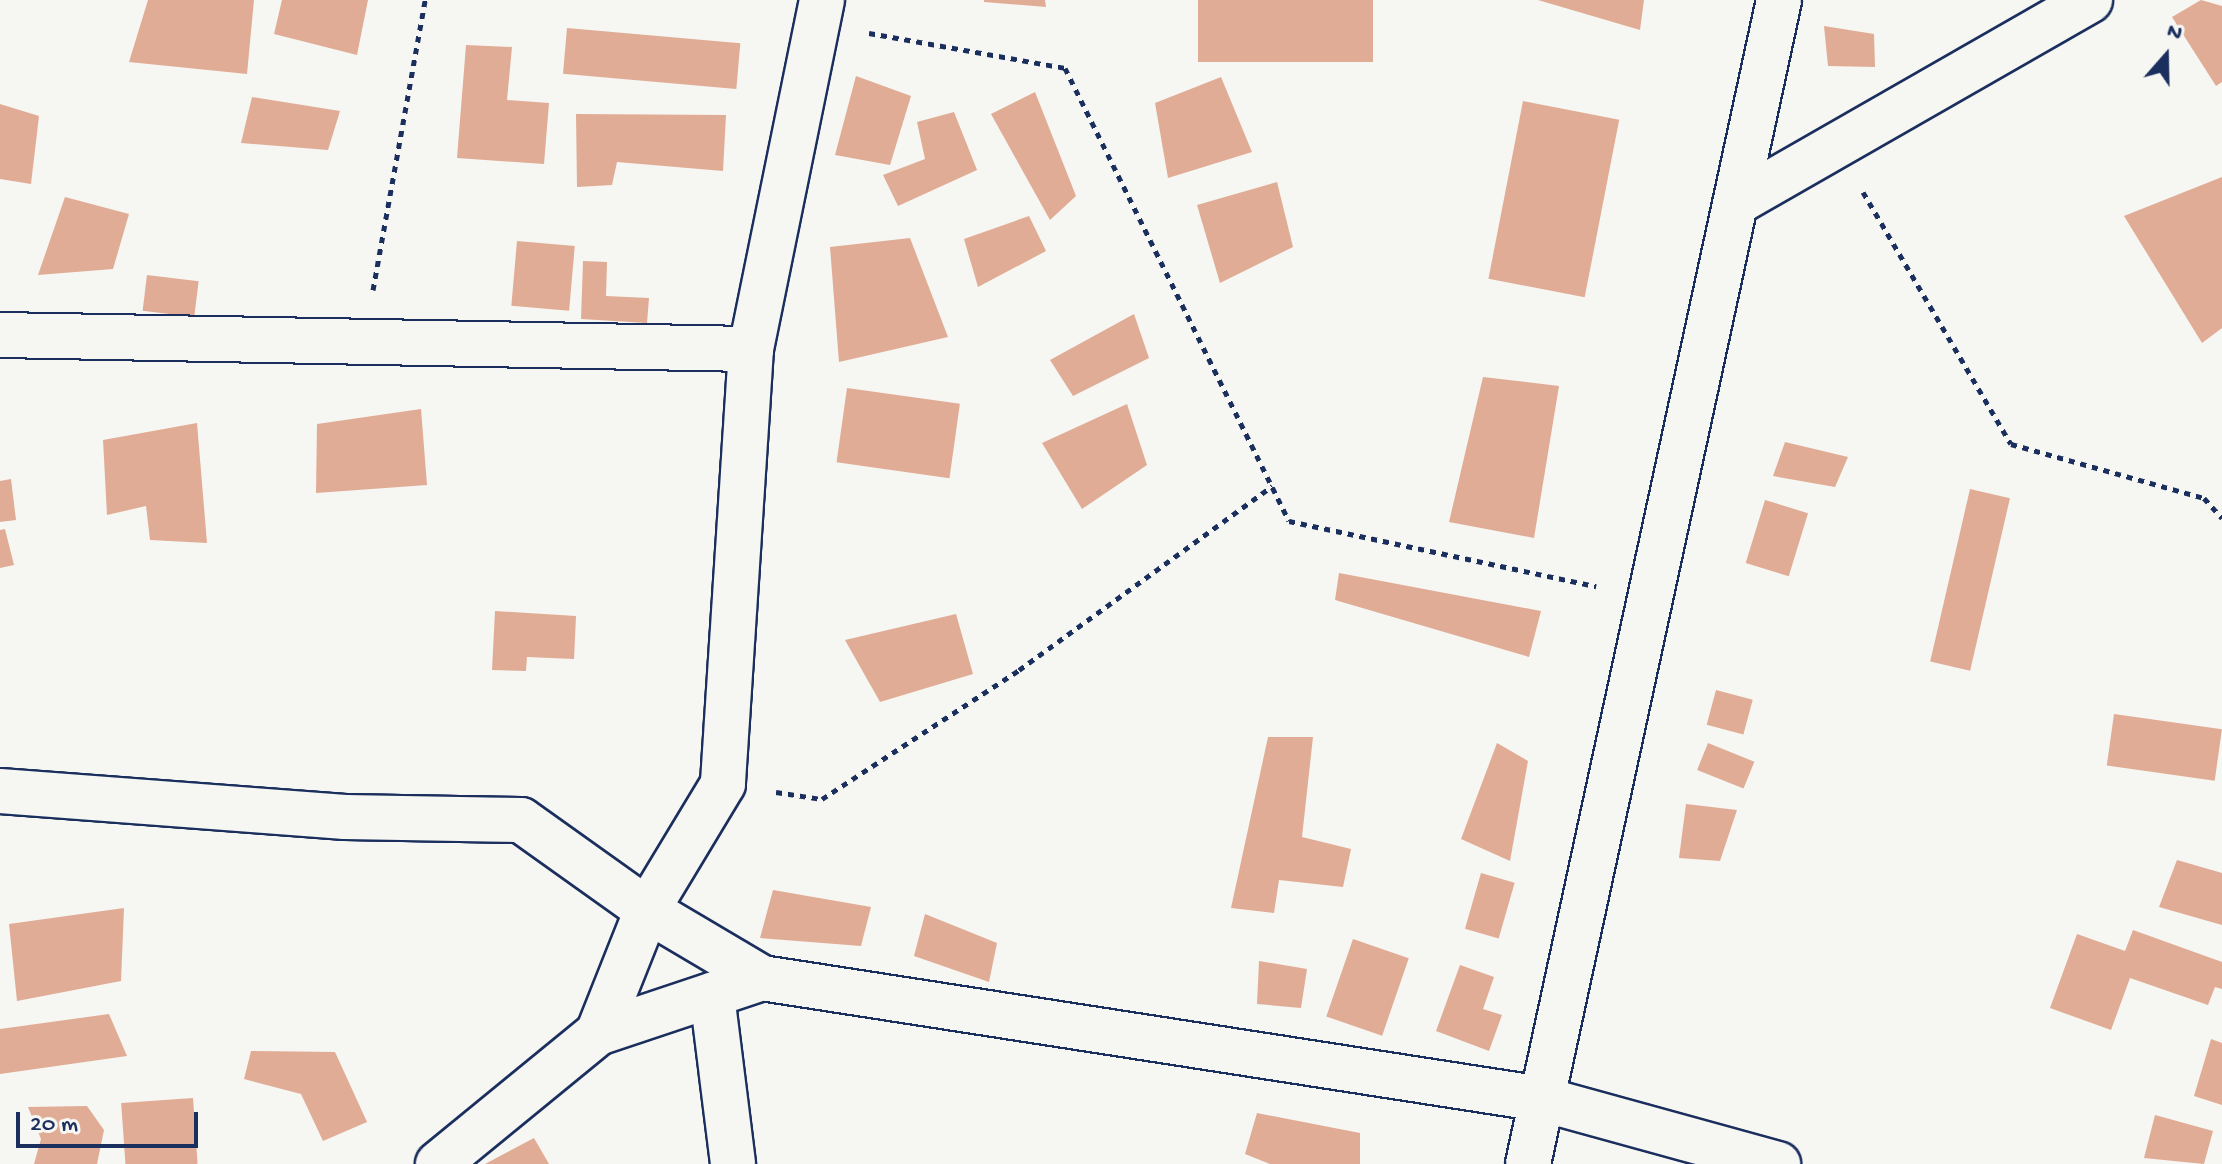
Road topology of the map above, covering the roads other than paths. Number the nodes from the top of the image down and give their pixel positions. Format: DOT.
graph roads {
  1 [pos="1779,0"];
  2 [pos="2090,0"];
  3 [pos="820,12"];
  4 [pos="1736,203"];
  5 [pos="0,335"];
  6 [pos="751,349"];
  7 [pos="0,791"];
  8 [pos="647,910"];
  9 [pos="762,978"];
  10 [pos="712,995"];
  11 [pos="598,1033"];
  12 [pos="1542,1099"];
  13 [pos="438,1164"];
  14 [pos="733,1164"];
  15 [pos="1528,1164"];
  16 [pos="1778,1164"];
  1 -- 4 [label="street"];
  2 -- 4 [label="street"];
  3 -- 6 [label="street"];
  4 -- 12 [label="street"];
  5 -- 6 [label="street"];
  6 -- 8 [label="street"];
  7 -- 8 [label="street"];
  8 -- 9 [label="street"];
  8 -- 11 [label="street"];
  9 -- 10 [label="street"];
  9 -- 12 [label="street"];
  10 -- 11 [label="street"];
  10 -- 14 [label="street"];
  11 -- 13 [label="street"];
  12 -- 15 [label="street"];
  12 -- 16 [label="street"];
}
